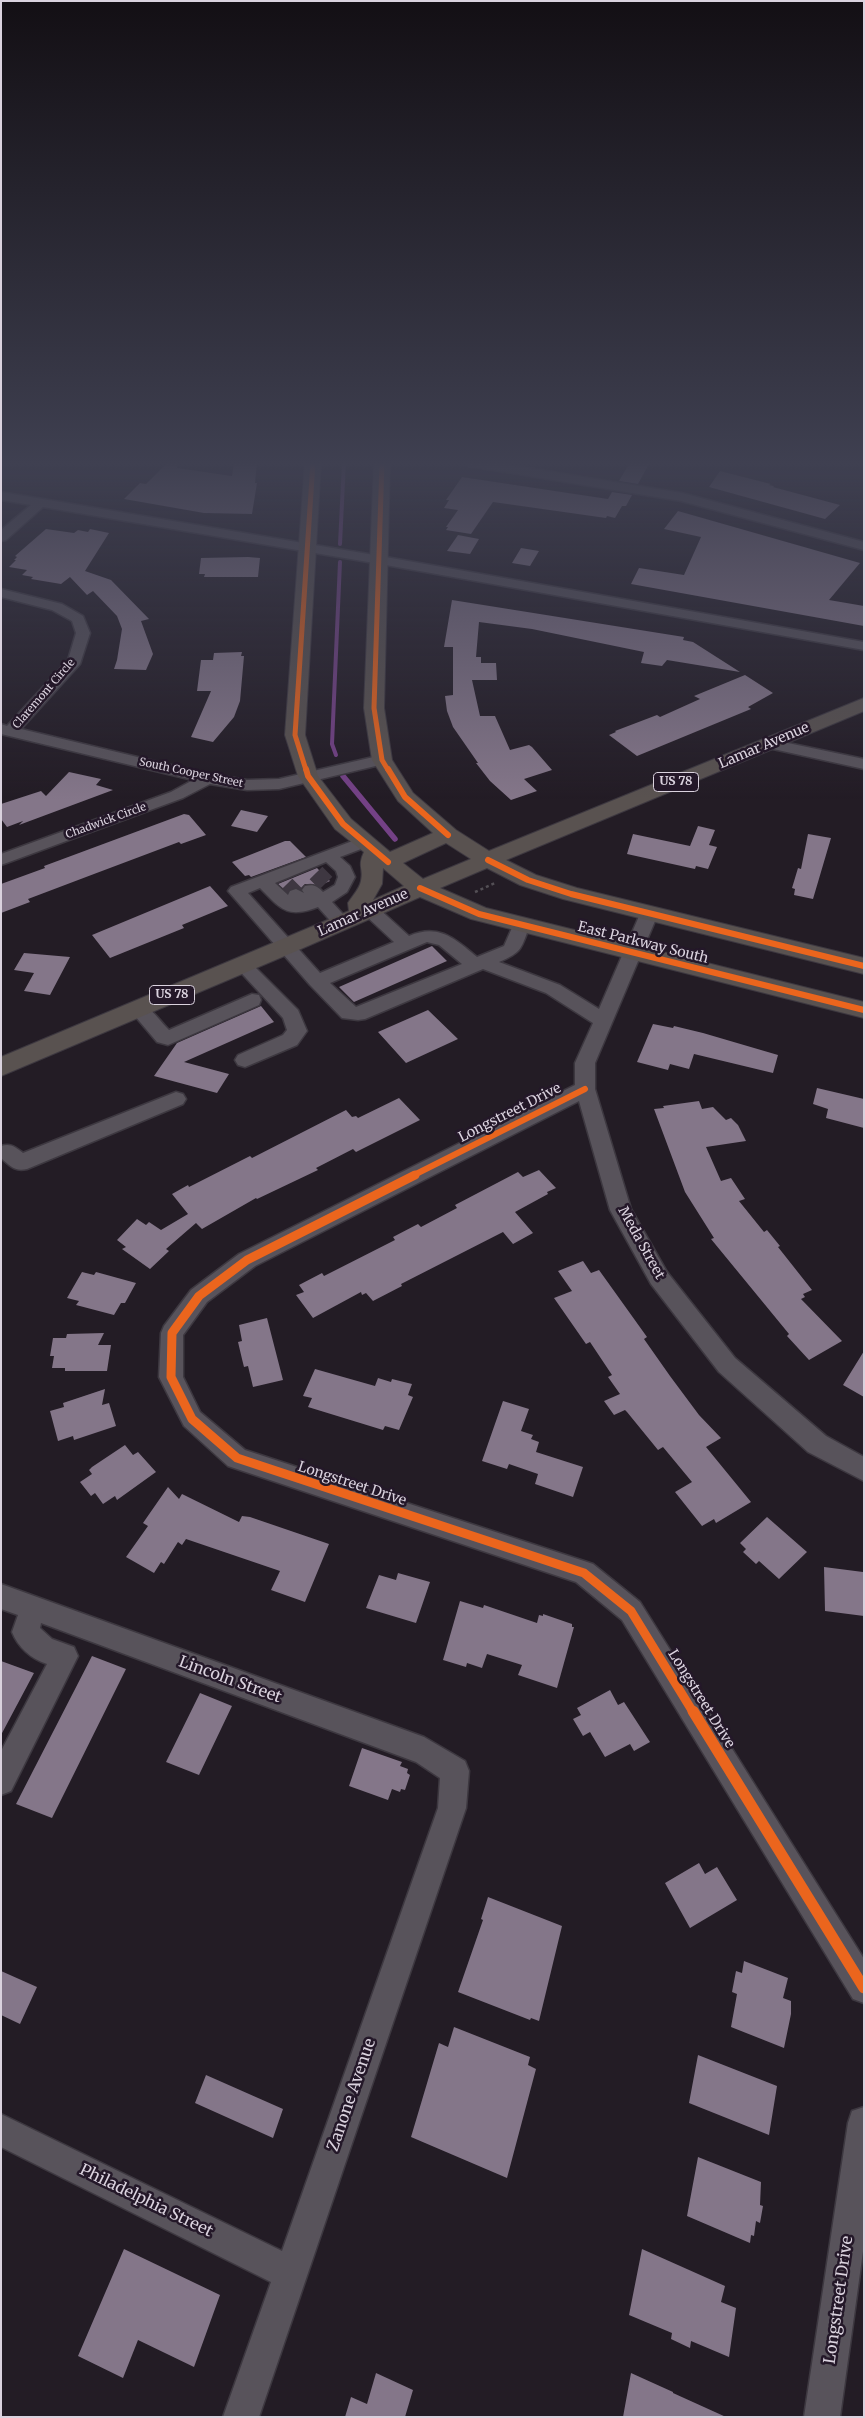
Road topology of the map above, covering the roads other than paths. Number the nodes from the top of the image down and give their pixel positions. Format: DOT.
graph roads {
  1 [pos="305,575"];
  2 [pos="379,575"];
  3 [pos="464,575"];
  4 [pos="1,593"];
  5 [pos="864,646"];
  6 [pos="864,704"];
  7 [pos="6,730"];
  8 [pos="769,744"];
  9 [pos="382,760"];
  10 [pos="864,764"];
  11 [pos="308,776"];
  12 [pos="208,779"];
  13 [pos="448,835"];
  14 [pos="375,852"];
  15 [pos="329,855"];
  16 [pos="1,860"];
  17 [pos="488,860"];
  18 [pos="303,884"];
  19 [pos="420,888"];
  20 [pos="649,914"];
  21 [pos="357,916"];
  22 [pos="522,925"];
  23 [pos="406,943"];
  24 [pos="286,947"];
  25 [pos="632,954"];
  26 [pos="480,964"];
  27 [pos="243,965"];
  28 [pos="864,966"];
  29 [pos="317,981"];
  30 [pos="252,1000"];
  31 [pos="138,1009"];
  32 [pos="864,1010"];
  33 [pos="603,1021"];
  34 [pos="245,1060"];
  35 [pos="1,1067"];
  36 [pos="584,1089"];
  37 [pos="176,1099"];
  38 [pos="4,1151"];
  39 [pos="864,1470"];
  40 [pos="1,1596"];
  41 [pos="33,1608"];
  42 [pos="455,1771"];
  43 [pos="1,1780"];
  44 [pos="864,1988"];
  45 [pos="864,2123"];
  46 [pos="1,2130"];
  47 [pos="290,2273"];
  48 [pos="241,2417"];
  49 [pos="822,2417"];
  1 -- 11 [label="main road, East Parkway South"];
  2 -- 9 [label="main road"];
  3 -- 5 [label="street"];
  4 -- 7 [label="street, Claremont Circle"];
  6 -- 8 [label="main road, Lamar Avenue / US 78"];
  7 -- 12 [label="street, South Cooper Street"];
  8 -- 10 [label="street"];
  8 -- 17 [label="main road, Lamar Avenue / US 78"];
  9 -- 11 [label="street, South Cooper Street"];
  9 -- 13 [label="main road"];
  11 -- 12 [label="street, South Cooper Street"];
  11 -- 14 [label="main road, East Parkway South"];
  12 -- 16 [label="street, Chadwick Circle"];
  13 -- 14 [label="main road"];
  13 -- 17 [label="main road"];
  14 -- 15 [label="street"];
  14 -- 19 [label="main road, East Parkway South"];
  14 -- 21 [label="main road"];
  15 -- 18 [label="street"];
  15 -- 18 [label="street"];
  17 -- 19 [label="main road, Lamar Avenue / US 78"];
  17 -- 20 [label="main road"];
  18 -- 21 [label="street"];
  18 -- 24 [label="street"];
  19 -- 21 [label="main road, Lamar Avenue / US 78"];
  19 -- 22 [label="main road, East Parkway South"];
  20 -- 25 [label="street, Meda Street"];
  20 -- 28 [label="main road"];
  21 -- 23 [label="street"];
  21 -- 24 [label="main road, Lamar Avenue / US 78"];
  22 -- 25 [label="main road, East Parkway South"];
  22 -- 26 [label="street"];
  23 -- 26 [label="street"];
  23 -- 29 [label="street"];
  24 -- 27 [label="main road, Lamar Avenue / US 78"];
  24 -- 29 [label="street"];
  25 -- 32 [label="main road, East Parkway South"];
  25 -- 33 [label="street, Meda Street"];
  26 -- 29 [label="street"];
  26 -- 33 [label="street"];
  27 -- 31 [label="main road, Lamar Avenue / US 78"];
  27 -- 34 [label="street"];
  30 -- 31 [label="street"];
  31 -- 35 [label="main road, Lamar Avenue / US 78"];
  33 -- 36 [label="street, Meda Street"];
  36 -- 39 [label="street, Meda Street"];
  36 -- 44 [label="street, Longstreet Drive"];
  37 -- 38 [label="street"];
  40 -- 41 [label="street, Lincoln Street"];
  41 -- 42 [label="street, Lincoln Street"];
  41 -- 43 [label="street"];
  42 -- 47 [label="street, Zanone Avenue"];
  45 -- 49 [label="street, Longstreet Drive"];
  46 -- 47 [label="street, Philadelphia Street"];
  47 -- 48 [label="street, Zanone Avenue"];
}
